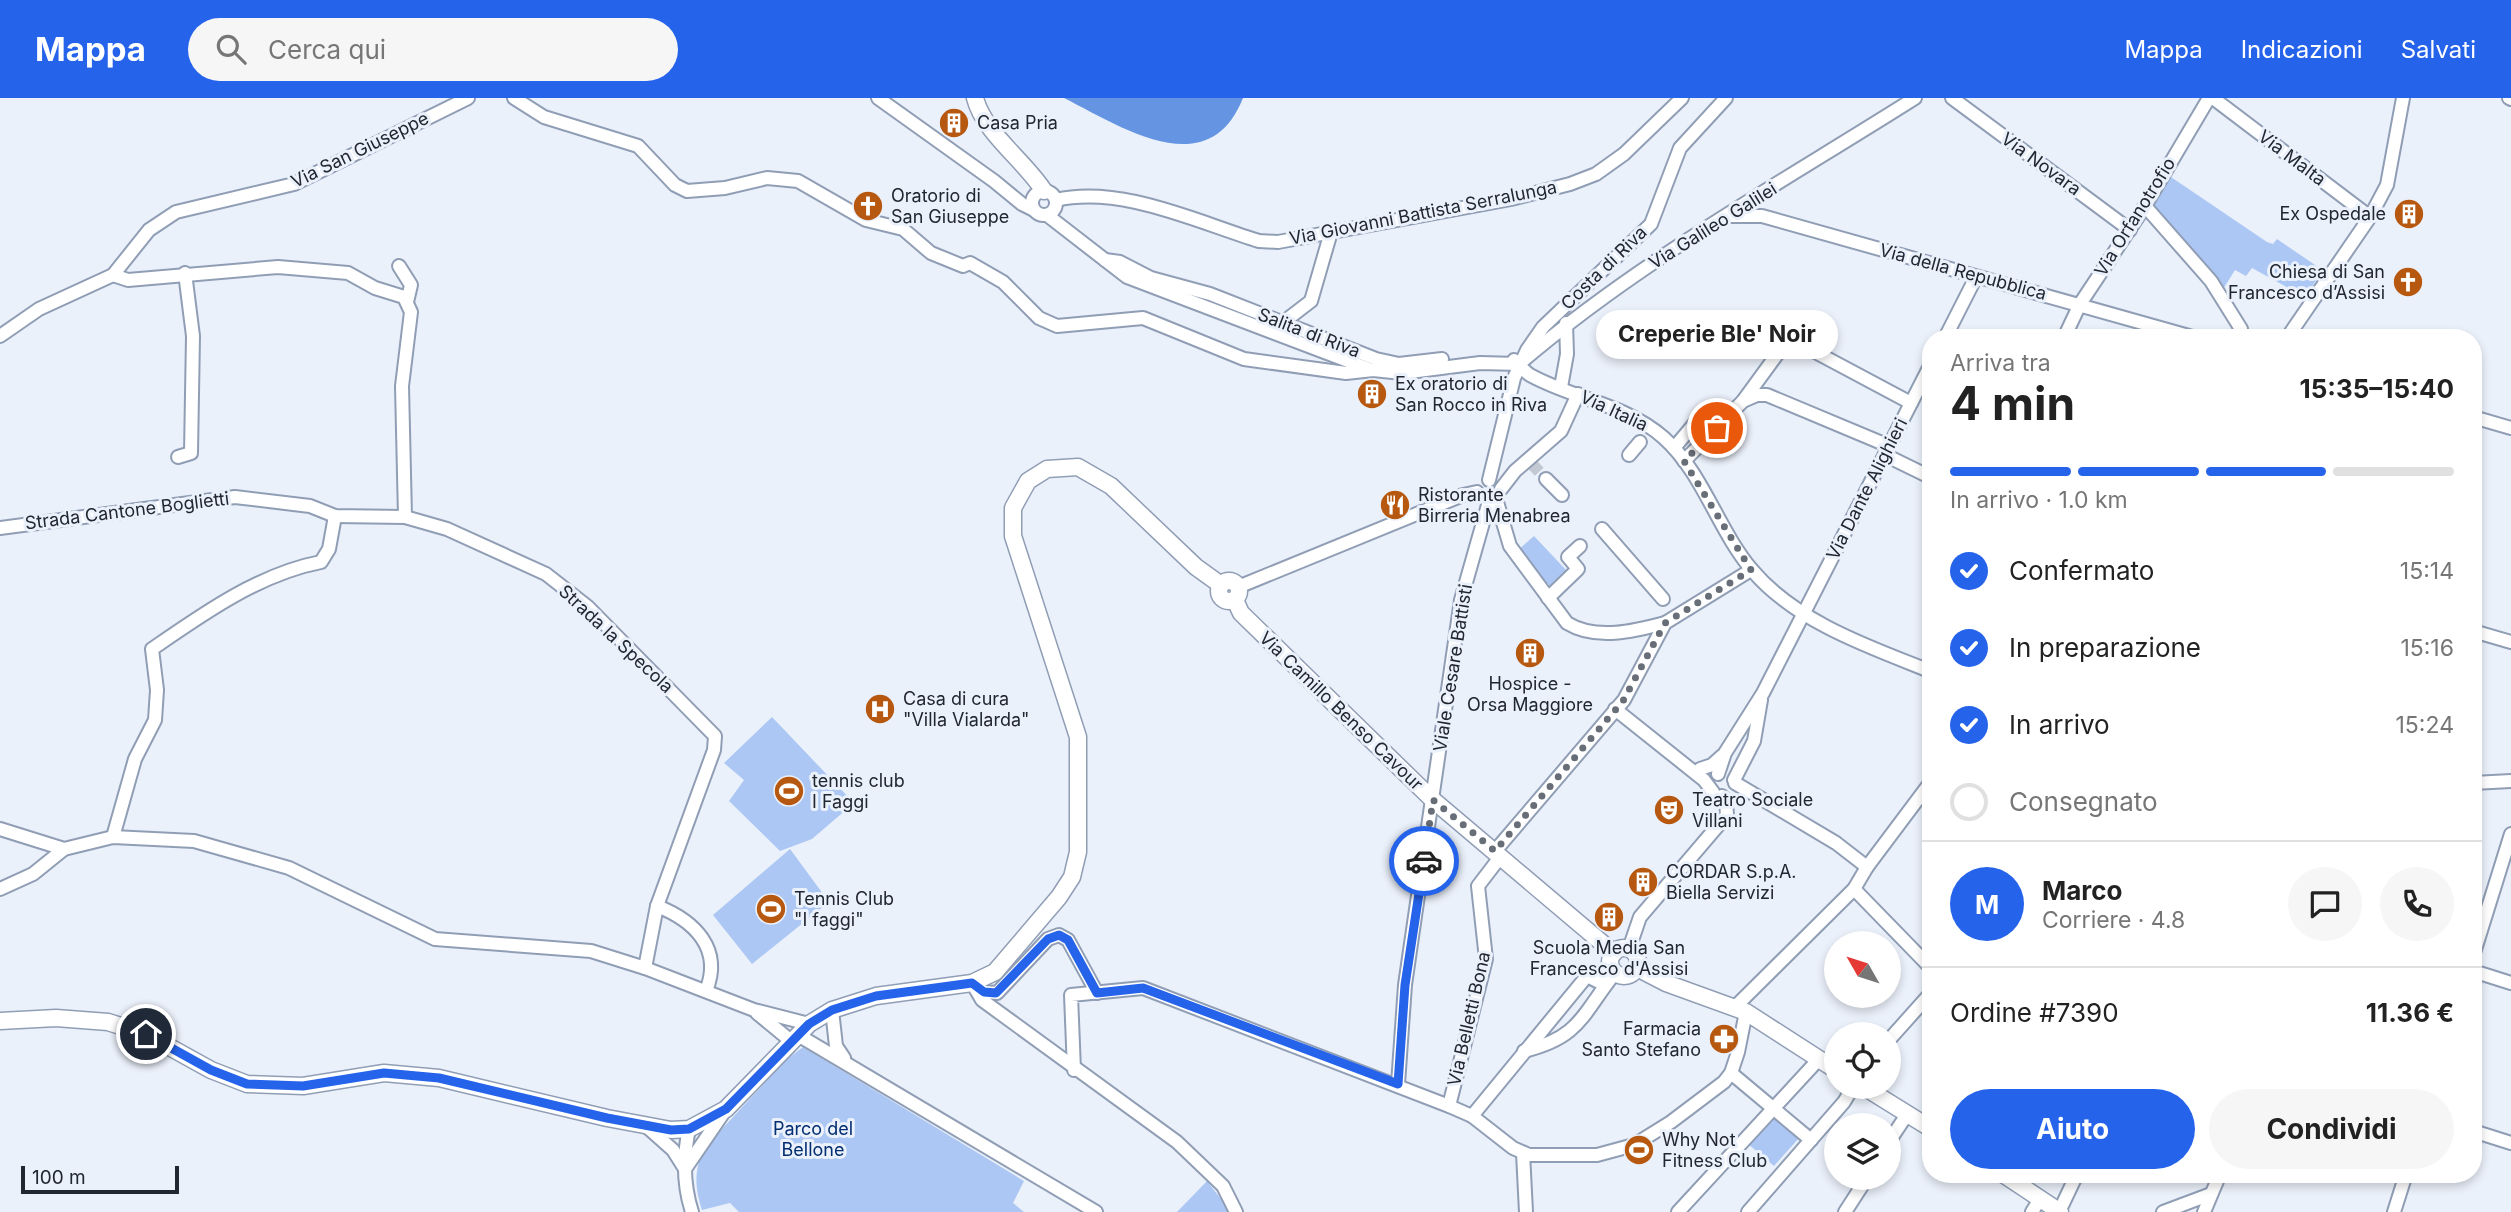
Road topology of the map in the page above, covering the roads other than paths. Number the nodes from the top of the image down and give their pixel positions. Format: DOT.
graph roads {
  1 [pos="468,98"];
  2 [pos="514,98"];
  3 [pos="878,98"];
  4 [pos="975,98"];
  5 [pos="1682,98"];
  6 [pos="1726,98"];
  7 [pos="1915,98"];
  8 [pos="1952,98"];
  9 [pos="2211,98"];
  10 [pos="2403,98"];
  11 [pos="994,181"];
  12 [pos="1046,195"];
  13 [pos="2145,206"];
  14 [pos="1041,212"];
  15 [pos="1729,216"];
  16 [pos="2370,218"];
  17 [pos="2130,230"];
  18 [pos="1331,232"];
  19 [pos="1105,260"];
  20 [pos="399,266"];
  21 [pos="185,273"];
  22 [pos="113,275"];
  23 [pos="1976,277"];
  24 [pos="407,302"];
  25 [pos="2080,304"];
  26 [pos="1566,323"];
  27 [pos="1281,324"];
  28 [pos="1950,329"];
  29 [pos="2068,329"];
  30 [pos="2163,329"];
  31 [pos="2241,329"];
  32 [pos="2293,329"];
  33 [pos="0,335"];
  34 [pos="1519,364"];
  35 [pos="1373,370"];
  36 [pos="1922,382"];
  37 [pos="1561,387"];
  38 [pos="1578,394"];
  39 [pos="1743,401"];
  40 [pos="1911,403"];
  41 [pos="2482,420"];
  42 [pos="1717,428"];
  43 [pos="2511,428"];
  44 [pos="1646,433"];
  45 [pos="1674,448"];
  46 [pos="1887,450"];
  47 [pos="1629,455"];
  48 [pos="178,457"];
  49 [pos="1684,461"];
  50 [pos="1922,472"];
  51 [pos="1546,479"];
  52 [pos="1489,480"];
  53 [pos="1501,489"];
  54 [pos="1477,492"];
  55 [pos="1562,495"];
  56 [pos="1492,503"];
  57 [pos="335,516"];
  58 [pos="405,517"];
  59 [pos="0,528"];
  60 [pos="1602,529"];
  61 [pos="1580,546"];
  62 [pos="1751,570"];
  63 [pos="1237,593"];
  64 [pos="1548,598"];
  65 [pos="1668,612"];
  66 [pos="1803,612"];
  67 [pos="2482,634"];
  68 [pos="2511,642"];
  69 [pos="1922,668"];
  70 [pos="1763,693"];
  71 [pos="1615,709"];
  72 [pos="1725,753"];
  73 [pos="1678,761"];
  74 [pos="1700,769"];
  75 [pos="1716,774"];
  76 [pos="2511,781"];
  77 [pos="1734,782"];
  78 [pos="2482,783"];
  79 [pos="1718,794"];
  80 [pos="1922,794"];
  81 [pos="1433,800"];
  82 [pos="0,829"];
  83 [pos="2511,834"];
  84 [pos="113,837"];
  85 [pos="64,849"];
  86 [pos="1498,853"];
  87 [pos="1867,867"];
  88 [pos="0,889"];
  89 [pos="1854,890"];
  90 [pos="657,906"];
  91 [pos="2482,927"];
  92 [pos="1621,951"];
  93 [pos="1922,959"];
  94 [pos="645,968"];
  95 [pos="1637,968"];
  96 [pos="2482,974"];
  97 [pos="1610,979"];
  98 [pos="972,983"];
  99 [pos="2511,983"];
  100 [pos="706,991"];
  101 [pos="1097,993"];
  102 [pos="1922,1008"];
  103 [pos="754,1010"];
  104 [pos="832,1010"];
  105 [pos="1740,1010"];
  106 [pos="0,1021"];
  107 [pos="1901,1028"];
  108 [pos="800,1033"];
  109 [pos="1524,1051"];
  110 [pos="1819,1059"];
  111 [pos="1824,1062"];
  112 [pos="851,1066"];
  113 [pos="1074,1070"];
  114 [pos="1731,1073"];
  115 [pos="1398,1084"];
  116 [pos="1846,1099"];
  117 [pos="1884,1099"];
  118 [pos="1449,1106"];
  119 [pos="1775,1108"];
  120 [pos="726,1109"];
  121 [pos="1908,1113"];
  122 [pos="1472,1116"];
  123 [pos="1922,1123"];
  124 [pos="1901,1124"];
  125 [pos="646,1125"];
  126 [pos="689,1129"];
  127 [pos="2482,1134"];
  128 [pos="1811,1140"];
  129 [pos="2511,1143"];
  130 [pos="1523,1153"];
  131 [pos="685,1169"];
  132 [pos="2015,1183"];
  133 [pos="2073,1183"];
  134 [pos="2216,1183"];
  135 [pos="2403,1183"];
  136 [pos="1859,1190"];
  137 [pos="2211,1194"];
  138 [pos="2036,1205"];
  139 [pos="692,1212"];
  140 [pos="1096,1212"];
  141 [pos="1236,1212"];
  142 [pos="1526,1212"];
  143 [pos="1678,1212"];
  144 [pos="1748,1212"];
  145 [pos="1845,1212"];
  146 [pos="2060,1212"];
  147 [pos="2163,1212"];
  148 [pos="2204,1212"];
  149 [pos="2394,1212"];
  1 -- 22 [label="street, Via San Giuseppe"];
  2 -- 35 [label="street"];
  3 -- 11 [label="street"];
  4 -- 12 [label="main road"];
  5 -- 18 [label="street, Via Giovanni Battista Serralunga"];
  6 -- 34 [label="street, Costa di Riva"];
  7 -- 15 [label="street, Via Galileo Galilei"];
  8 -- 17 [label="street, Via Novara"];
  9 -- 13 [label="street, Via Orfanotrofio"];
  9 -- 16 [label="street, Via Malta"];
  10 -- 16 [label="street"];
  11 -- 12 [label="street"];
  11 -- 14 [label="street, Salita di Riva"];
  12 -- 14 [label="street"];
  12 -- 14 [label="street"];
  12 -- 18 [label="street, Via Giovanni Battista Serralunga"];
  13 -- 17 [label="street, Via Orfanotrofio"];
  13 -- 31 [label="street"];
  14 -- 19 [label="street, Salita di Riva"];
  15 -- 23 [label="street, Via della Repubblica"];
  15 -- 26 [label="street, Via Galileo Galilei"];
  16 -- 32 [label="street"];
  17 -- 25 [label="street, Via Orfanotrofio"];
  18 -- 27 [label="street"];
  19 -- 27 [label="street, Salita di Riva"];
  19 -- 35 [label="street, Salita di Riva"];
  20 -- 24 [label="street"];
  21 -- 22 [label="street"];
  21 -- 24 [label="street"];
  21 -- 48 [label="street"];
  22 -- 33 [label="street, Via San Giuseppe"];
  23 -- 25 [label="street, Via della Repubblica"];
  23 -- 28 [label="street"];
  24 -- 58 [label="street"];
  25 -- 29 [label="street, Via Orfanotrofio"];
  25 -- 30 [label="street, Via della Repubblica"];
  26 -- 34 [label="street, Via Galileo Galilei"];
  26 -- 37 [label="street"];
  27 -- 34 [label="street, Salita di Riva"];
  34 -- 35 [label="street"];
  34 -- 37 [label="street, Via Italia"];
  34 -- 52 [label="street, Costa di Riva"];
  36 -- 40 [label="street, Via Dante Alighieri"];
  37 -- 38 [label="street, Via Italia"];
  38 -- 44 [label="street, Via Italia"];
  38 -- 53 [label="street"];
  39 -- 40 [label="street"];
  39 -- 42 [label="street"];
  39 -- 46 [label="street"];
  40 -- 46 [label="street, Via Dante Alighieri"];
  41 -- 43 [label="street"];
  42 -- 45 [label="street"];
  42 -- 49 [label="street"];
  44 -- 45 [label="street, Via Italia"];
  44 -- 47 [label="street"];
  45 -- 49 [label="street, Via Italia"];
  46 -- 50 [label="street"];
  46 -- 66 [label="street, Via Dante Alighieri"];
  49 -- 62 [label="street, Via Italia"];
  51 -- 55 [label="street"];
  52 -- 53 [label="street"];
  52 -- 54 [label="street"];
  53 -- 56 [label="street"];
  54 -- 56 [label="street"];
  54 -- 63 [label="street"];
  56 -- 64 [label="street"];
  56 -- 81 [label="street, Viale Cesare Battisti"];
  57 -- 58 [label="street, Strada la Specola"];
  57 -- 59 [label="street, Strada Cantone Boglietti"];
  57 -- 84 [label="street"];
  58 -- 90 [label="street, Strada la Specola"];
  60 -- 65 [label="street"];
  61 -- 64 [label="street"];
  62 -- 65 [label="street"];
  62 -- 66 [label="street, Via Italia"];
  63 -- 81 [label="main road, Via Camillo Benso Cavour"];
  63 -- 98 [label="main road"];
  64 -- 65 [label="street"];
  65 -- 71 [label="street, Via Belletti Bona"];
  66 -- 69 [label="street, Via Italia"];
  66 -- 70 [label="street, Via Dante Alighieri"];
  67 -- 68 [label="street"];
  70 -- 72 [label="street"];
  70 -- 77 [label="street"];
  71 -- 73 [label="street"];
  71 -- 86 [label="street, Via Belletti Bona"];
  72 -- 74 [label="street"];
  72 -- 75 [label="street"];
  73 -- 74 [label="street"];
  73 -- 79 [label="street"];
  74 -- 75 [label="street"];
  75 -- 77 [label="street"];
  75 -- 79 [label="street"];
  76 -- 78 [label="street"];
  77 -- 79 [label="street"];
  77 -- 87 [label="street"];
  79 -- 92 [label="street"];
  80 -- 87 [label="street"];
  81 -- 86 [label="main road, Via Camillo Benso Cavour"];
  81 -- 115 [label="street, Viale Cesare Battisti"];
  82 -- 85 [label="street"];
  83 -- 91 [label="street"];
  84 -- 85 [label="street"];
  84 -- 94 [label="street"];
  85 -- 88 [label="street"];
  86 -- 92 [label="main road, Via Camillo Benso Cavour"];
  86 -- 118 [label="street, Via Belletti Bona"];
  87 -- 89 [label="street"];
  89 -- 93 [label="street"];
  89 -- 105 [label="street"];
  90 -- 94 [label="street, Strada la Specola"];
  90 -- 100 [label="street"];
  92 -- 95 [label="main road"];
  92 -- 97 [label="main road"];
  94 -- 100 [label="street"];
  95 -- 97 [label="main road"];
  95 -- 105 [label="main road"];
  96 -- 99 [label="street"];
  97 -- 109 [label="street"];
  97 -- 109 [label="street"];
  98 -- 101 [label="street"];
  98 -- 104 [label="main road"];
  98 -- 113 [label="street"];
  100 -- 103 [label="street"];
  101 -- 113 [label="street"];
  101 -- 115 [label="street"];
  102 -- 107 [label="street"];
  103 -- 108 [label="street"];
  103 -- 108 [label="street"];
  104 -- 108 [label="main road"];
  104 -- 112 [label="street"];
  105 -- 110 [label="main road"];
  105 -- 114 [label="street"];
  106 -- 125 [label="main road"];
  108 -- 112 [label="street"];
  108 -- 120 [label="main road"];
  109 -- 122 [label="street"];
  110 -- 111 [label="main road"];
  110 -- 119 [label="street"];
  112 -- 140 [label="street"];
  113 -- 141 [label="street"];
  114 -- 119 [label="street"];
  114 -- 130 [label="street"];
  115 -- 118 [label="street"];
  116 -- 128 [label="street"];
  117 -- 121 [label="main road"];
  118 -- 122 [label="street"];
  119 -- 128 [label="street"];
  119 -- 143 [label="street"];
  120 -- 126 [label="main road"];
  120 -- 131 [label="street"];
  121 -- 123 [label="main road"];
  121 -- 124 [label="street"];
  122 -- 130 [label="street"];
  125 -- 126 [label="main road"];
  125 -- 131 [label="street"];
  126 -- 131 [label="street"];
  127 -- 129 [label="street"];
  128 -- 144 [label="street"];
  130 -- 142 [label="street"];
  131 -- 139 [label="street"];
  132 -- 138 [label="main road"];
  133 -- 146 [label="street"];
  134 -- 137 [label="street"];
  135 -- 149 [label="street"];
  136 -- 145 [label="street"];
  137 -- 147 [label="street"];
  137 -- 148 [label="street"];
  138 -- 146 [label="main road"];
}
